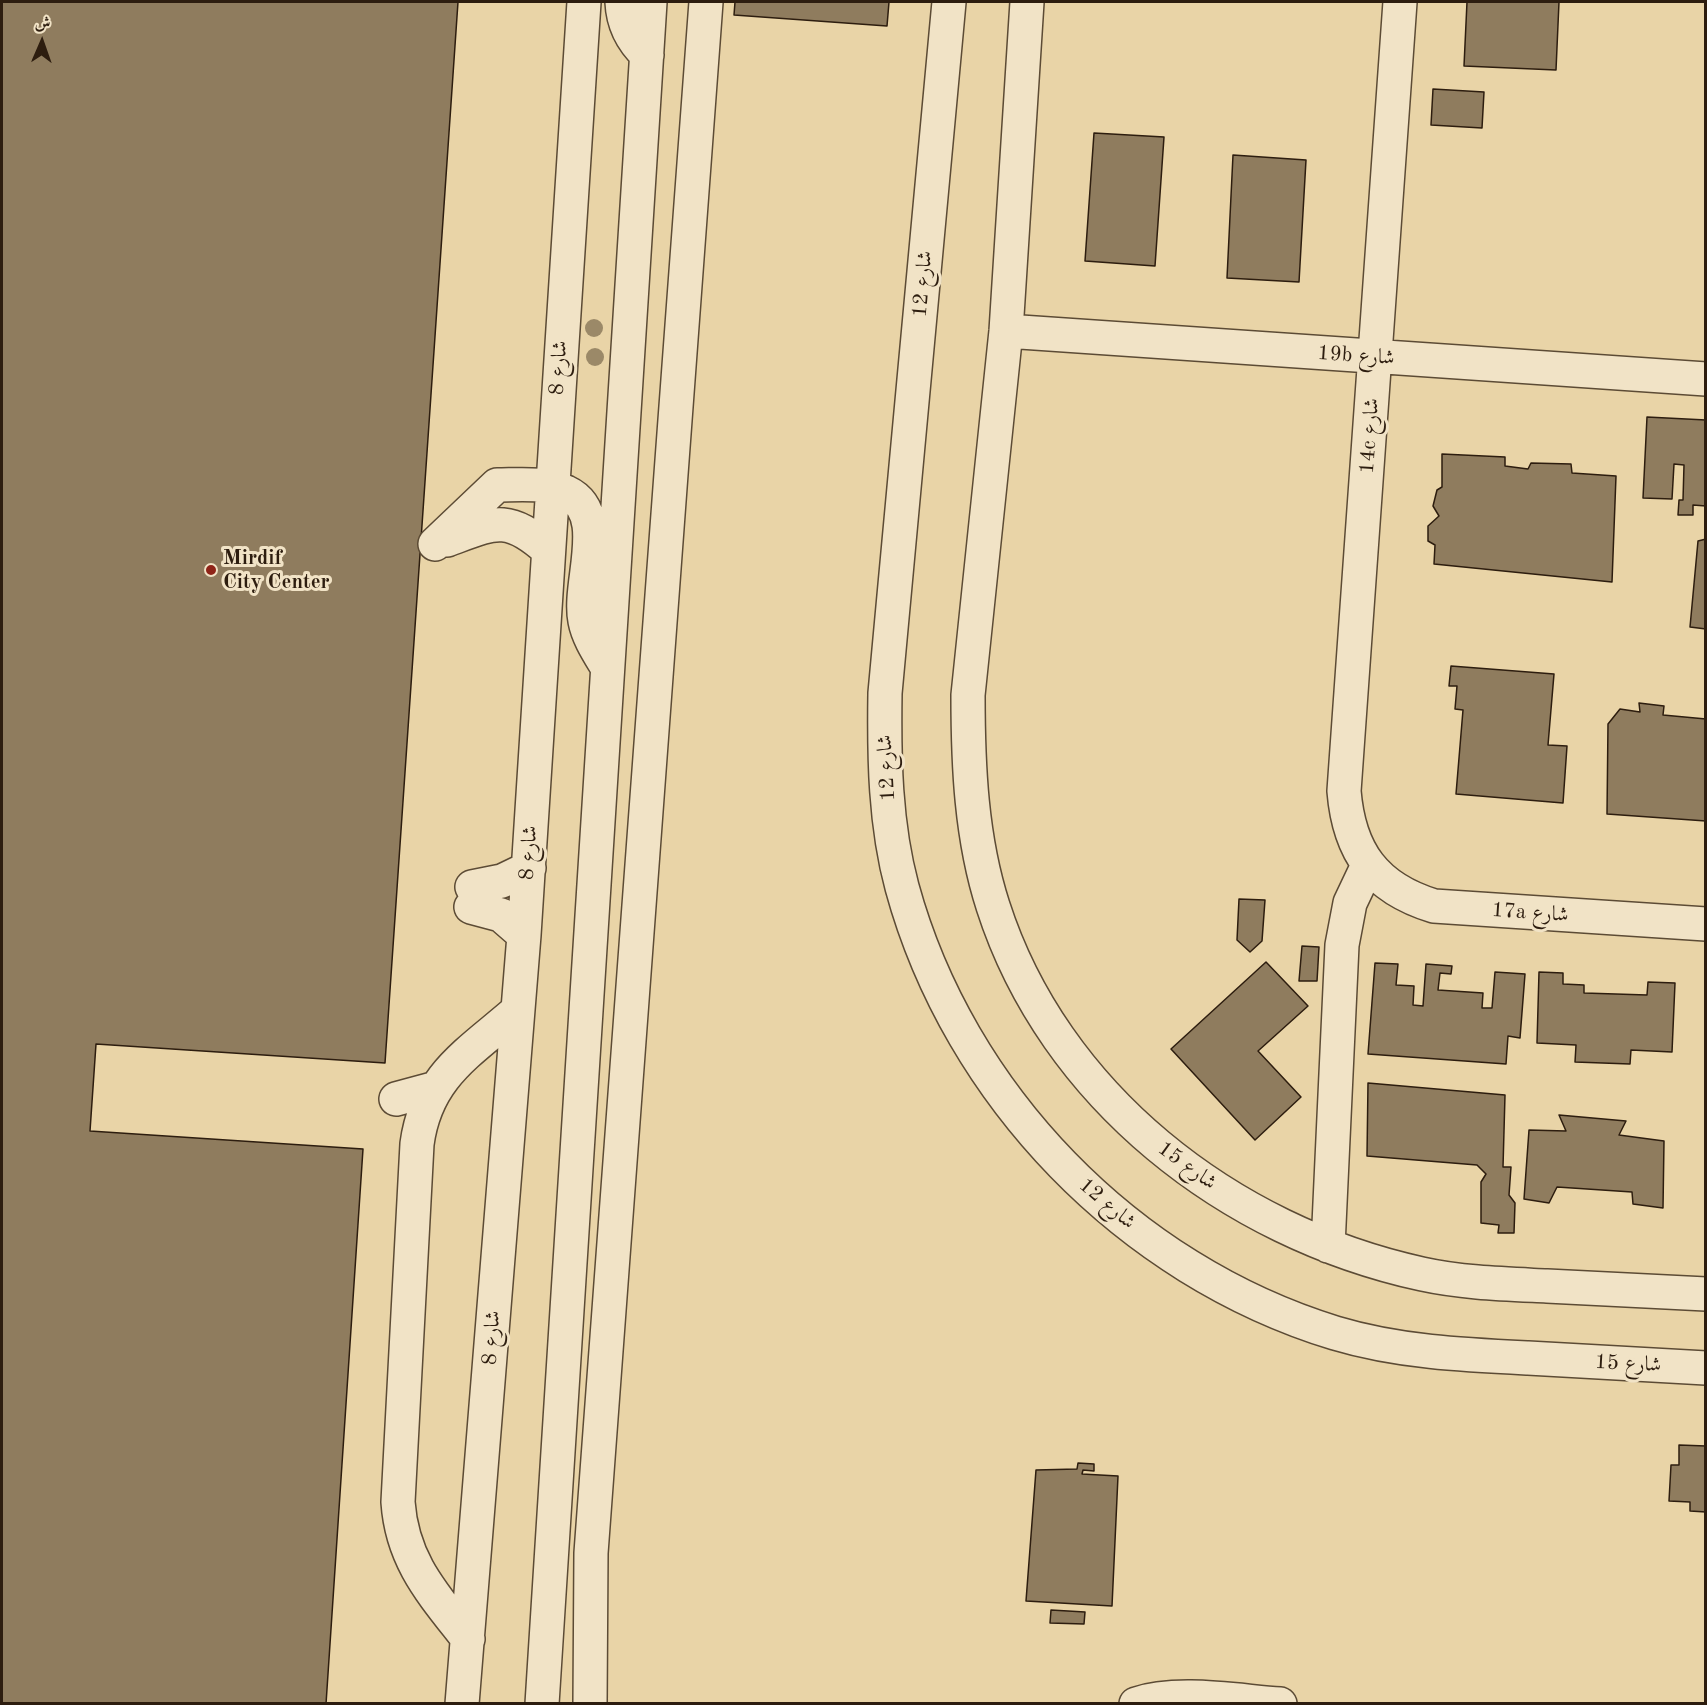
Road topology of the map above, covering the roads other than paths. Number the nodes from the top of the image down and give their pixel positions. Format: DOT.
graph roads {
  1 [pos="584,2"];
  2 [pos="622,2"];
  3 [pos="650,2"];
  4 [pos="706,2"];
  5 [pos="949,2"];
  6 [pos="1400,2"];
  7 [pos="1024,5"];
  8 [pos="647,55"];
  9 [pos="1006,330"];
  10 [pos="1376,357"];
  11 [pos="1706,379"];
  12 [pos="552,488"];
  13 [pos="548,550"];
  14 [pos="608,668"];
  15 [pos="1368,865"];
  16 [pos="528,868"];
  17 [pos="1706,924"];
  18 [pos="524,935"];
  19 [pos="517,1011"];
  20 [pos="433,1089"];
  21 [pos="396,1100"];
  22 [pos="1329,1246"];
  23 [pos="1706,1294"];
  24 [pos="1336,1333"];
  25 [pos="1706,1368"];
  26 [pos="468,1639"];
  27 [pos="462,1704"];
  28 [pos="542,1704"];
  29 [pos="590,1704"];
  30 [pos="1136,1704"];
  31 [pos="1280,1704"];
  1 -- 12 [label="street, شارع 8"];
  2 -- 8 [label="street"];
  3 -- 8 [label="street"];
  4 -- 29 [label="street"];
  5 -- 24 [label="street, شارع 12"];
  6 -- 10 [label="street, 14c شارع"];
  7 -- 9 [label="street"];
  8 -- 14 [label="street"];
  9 -- 10 [label="street, 19b شارع"];
  9 -- 22 [label="street, شارع 15"];
  10 -- 11 [label="street, 19b شارع"];
  10 -- 15 [label="street, 14c شارع"];
  12 -- 13 [label="street, شارع 8"];
  12 -- 13 [label="street"];
  12 -- 14 [label="street"];
  13 -- 16 [label="street, شارع 8"];
  14 -- 28 [label="street"];
  15 -- 17 [label="street, 17a شارع"];
  15 -- 22 [label="street"];
  16 -- 18 [label="street, شارع 8"];
  16 -- 18 [label="street"];
  18 -- 19 [label="street, شارع 8"];
  19 -- 20 [label="street"];
  19 -- 26 [label="street, شارع 8"];
  20 -- 21 [label="street"];
  20 -- 26 [label="street"];
  22 -- 23 [label="street, شارع 15"];
  24 -- 25 [label="street, شارع 15"];
  26 -- 27 [label="street, شارع 8"];
  30 -- 31 [label="street"];
}
